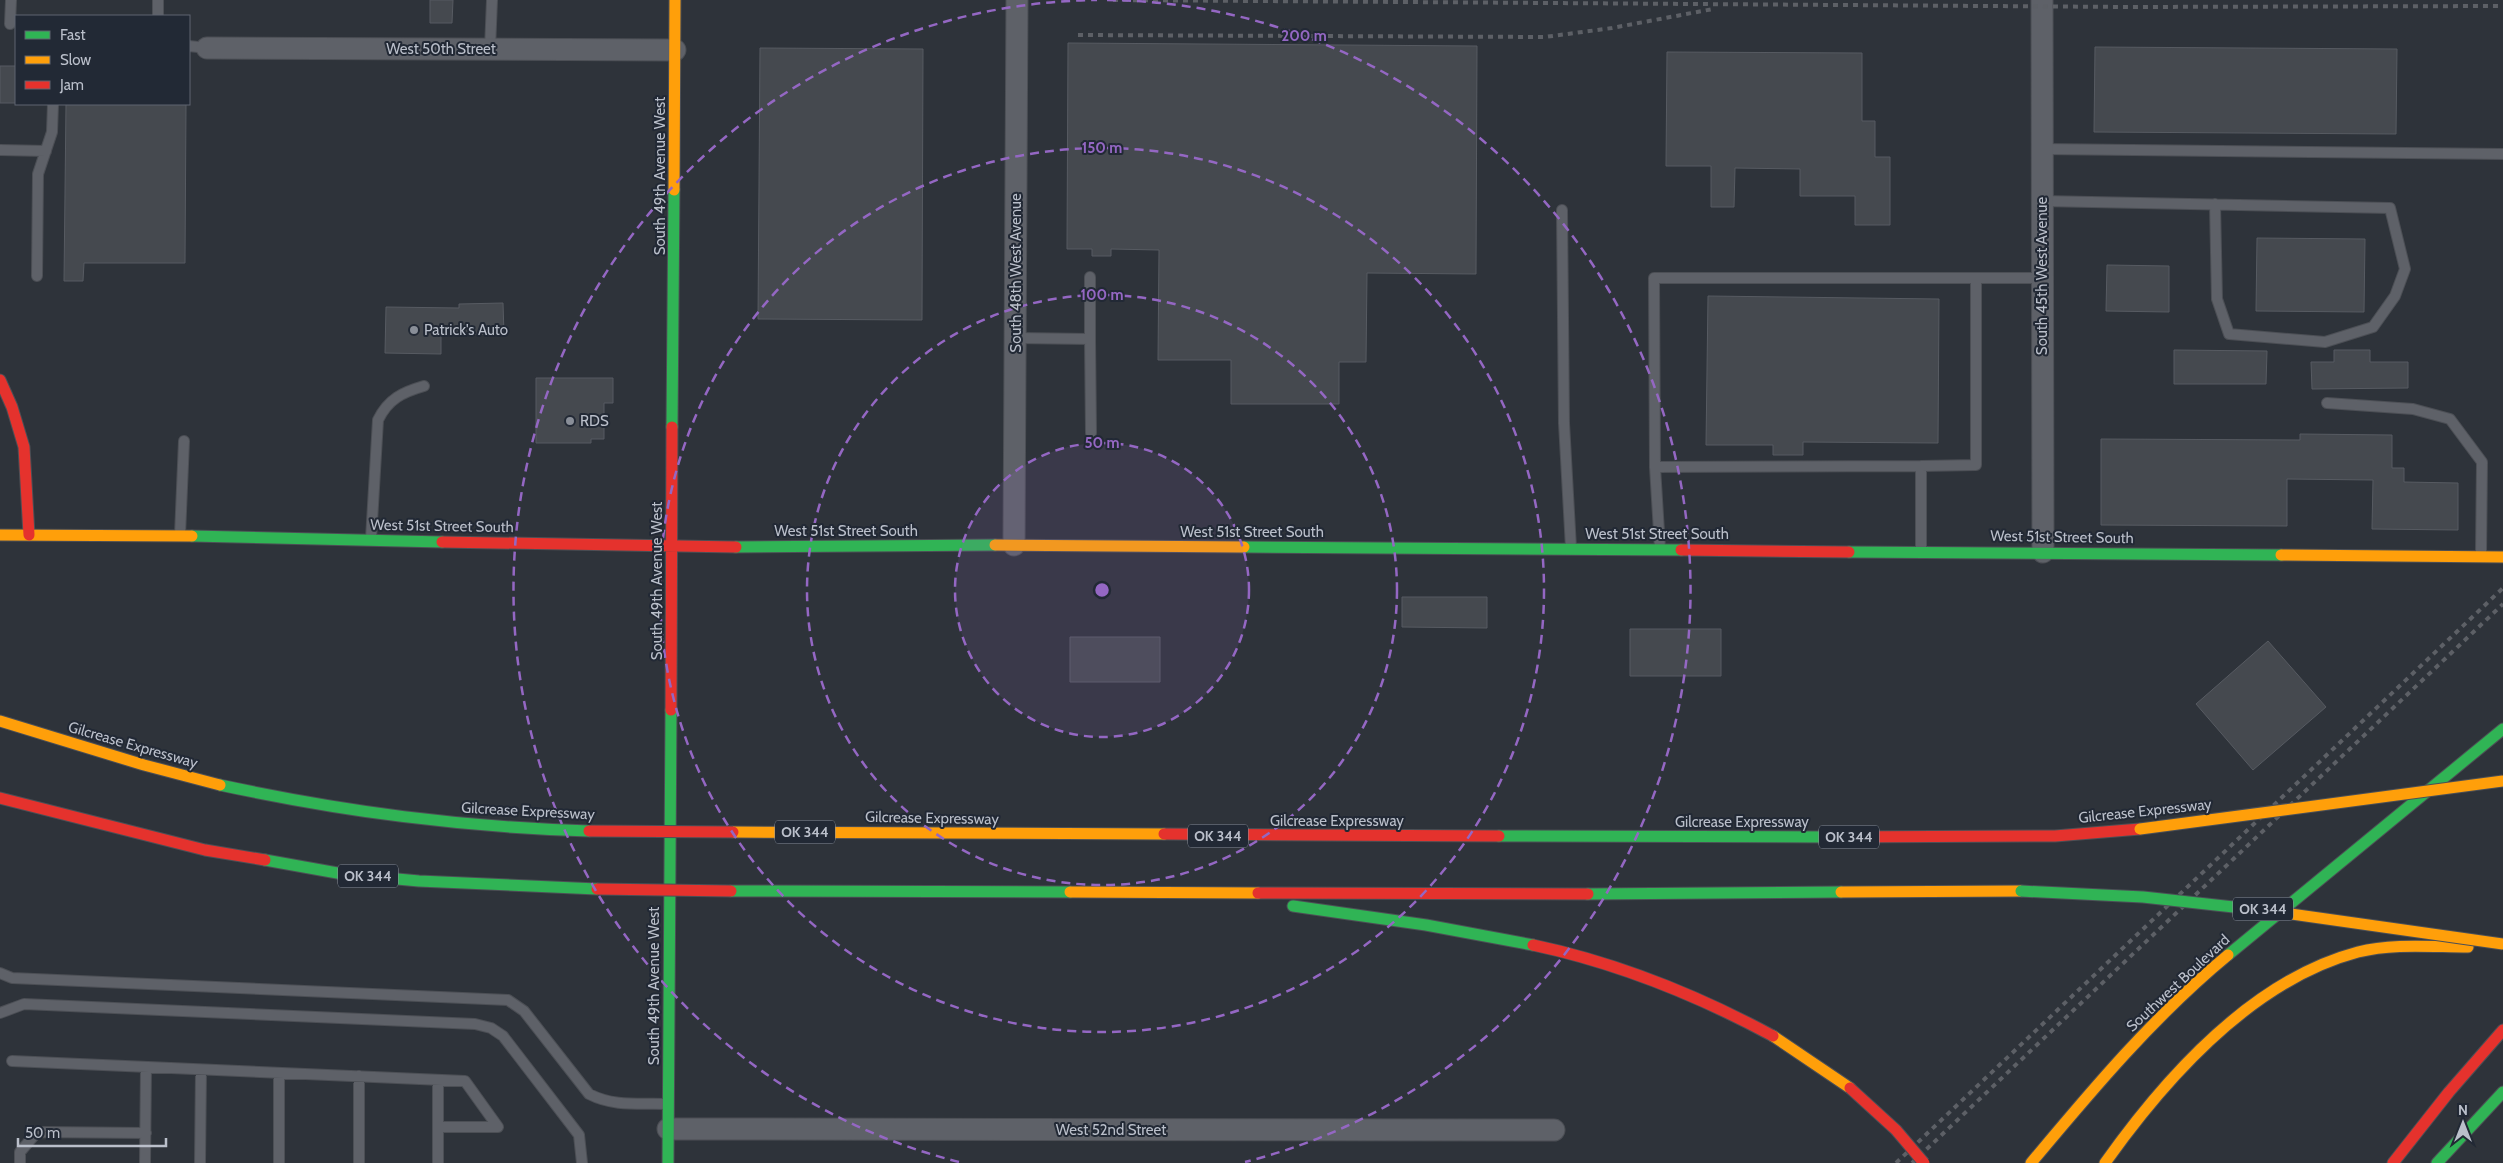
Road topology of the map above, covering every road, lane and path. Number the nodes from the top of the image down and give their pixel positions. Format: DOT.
graph roads {
  1 [pos="11,0"];
  2 [pos="158,0"];
  3 [pos="492,0"];
  4 [pos="676,0"];
  5 [pos="1017,0"];
  6 [pos="2042,0"];
  7 [pos="158,15"];
  8 [pos="9,24"];
  9 [pos="198,47"];
  10 [pos="490,49"];
  11 [pos="675,50"];
  12 [pos="53,105"];
  13 [pos="2042,149"];
  14 [pos="0,150"];
  15 [pos="46,151"];
  16 [pos="2503,154"];
  17 [pos="2042,201"];
  18 [pos="2215,204"];
  19 [pos="1562,210"];
  20 [pos="37,276"];
  21 [pos="1090,277"];
  22 [pos="1976,278"];
  23 [pos="2042,278"];
  24 [pos="1016,338"];
  25 [pos="1090,339"];
  26 [pos="0,380"];
  27 [pos="424,386"];
  28 [pos="2327,403"];
  29 [pos="1091,433"];
  30 [pos="184,441"];
  31 [pos="1921,466"];
  32 [pos="1655,467"];
  33 [pos="0,535"];
  34 [pos="29,535"];
  35 [pos="180,536"];
  36 [pos="371,540"];
  37 [pos="1014,545"];
  38 [pos="672,547"];
  39 [pos="1571,549"];
  40 [pos="1660,549"];
  41 [pos="1921,551"];
  42 [pos="2043,552"];
  43 [pos="2481,557"];
  44 [pos="2503,557"];
  45 [pos="0,721"];
  46 [pos="2503,729"];
  47 [pos="2503,781"];
  48 [pos="0,798"];
  49 [pos="1200,891"];
  50 [pos="2503,945"];
  51 [pos="0,973"];
  52 [pos="0,1013"];
  53 [pos="2503,1030"];
  54 [pos="12,1061"];
  55 [pos="146,1067"];
  56 [pos="200,1070"];
  57 [pos="280,1073"];
  58 [pos="359,1076"];
  59 [pos="438,1080"];
  60 [pos="2503,1092"];
  61 [pos="668,1104"];
  62 [pos="438,1126"];
  63 [pos="668,1129"];
  64 [pos="1554,1130"];
  65 [pos="146,1133"];
  66 [pos="20,1163"];
  67 [pos="145,1163"];
  68 [pos="200,1163"];
  69 [pos="279,1163"];
  70 [pos="358,1163"];
  71 [pos="438,1163"];
  72 [pos="582,1163"];
  73 [pos="668,1163"];
  74 [pos="1924,1163"];
  75 [pos="2030,1163"];
  76 [pos="2106,1163"];
  77 [pos="2393,1163"];
  78 [pos="2437,1163"];
  1 -- 8 [label="lane"];
  2 -- 7 [label="lane"];
  3 -- 10 [label="lane"];
  4 -- 11 [label="main road, South 49th Avenue West"];
  5 -- 24 [label="street, South 48th West Avenue"];
  6 -- 13 [label="street, South 45th West Avenue"];
  9 -- 10 [label="street, West 50th Street"];
  10 -- 11 [label="street, West 50th Street"];
  11 -- 38 [label="main road, South 49th Avenue West"];
  12 -- 15 [label="lane"];
  13 -- 16 [label="lane"];
  13 -- 17 [label="street, South 45th West Avenue"];
  14 -- 15 [label="lane"];
  15 -- 20 [label="lane"];
  17 -- 18 [label="lane"];
  17 -- 23 [label="street, South 45th West Avenue"];
  18 -- 18 [label="lane"];
  19 -- 39 [label="lane"];
  21 -- 25 [label="lane"];
  22 -- 23 [label="lane"];
  22 -- 31 [label="lane"];
  22 -- 32 [label="lane"];
  23 -- 42 [label="street, South 45th West Avenue"];
  24 -- 25 [label="lane"];
  24 -- 37 [label="street, South 48th West Avenue"];
  25 -- 29 [label="lane"];
  26 -- 34 [label="main road"];
  27 -- 36 [label="lane"];
  28 -- 43 [label="lane"];
  30 -- 35 [label="lane"];
  31 -- 32 [label="lane"];
  31 -- 41 [label="lane"];
  32 -- 40 [label="lane"];
  33 -- 34 [label="main road, West 51st Street South"];
  34 -- 35 [label="main road, West 51st Street South"];
  35 -- 36 [label="main road, West 51st Street South"];
  36 -- 38 [label="main road, West 51st Street South"];
  37 -- 38 [label="main road, West 51st Street South"];
  37 -- 39 [label="main road, West 51st Street South"];
  38 -- 61 [label="main road, South 49th Avenue West"];
  39 -- 40 [label="main road, West 51st Street South"];
  40 -- 41 [label="main road, West 51st Street South"];
  41 -- 42 [label="main road, West 51st Street South"];
  42 -- 43 [label="main road, West 51st Street South"];
  43 -- 44 [label="main road, West 51st Street South"];
  45 -- 47 [label="main road, Gilcrease Expressway / OK 344, bridge"];
  46 -- 75 [label="main road, Southwest Boulevard"];
  48 -- 49 [label="main road, OK 344, bridge"];
  49 -- 50 [label="main road, OK 344, bridge"];
  49 -- 74 [label="main road, bridge"];
  50 -- 76 [label="main road"];
  51 -- 61 [label="lane"];
  52 -- 72 [label="lane"];
  53 -- 77 [label="main road"];
  54 -- 55 [label="lane"];
  55 -- 56 [label="lane"];
  55 -- 65 [label="lane"];
  56 -- 57 [label="lane"];
  56 -- 68 [label="lane"];
  57 -- 58 [label="lane"];
  57 -- 69 [label="lane"];
  58 -- 59 [label="lane"];
  58 -- 70 [label="lane"];
  59 -- 62 [label="lane"];
  59 -- 62 [label="lane"];
  60 -- 78 [label="main road"];
  61 -- 63 [label="main road, South 49th Avenue West"];
  62 -- 71 [label="lane"];
  63 -- 64 [label="street, West 52nd Street"];
  63 -- 73 [label="main road, South 49th Avenue West"];
  65 -- 66 [label="lane"];
  65 -- 67 [label="lane"];
}
